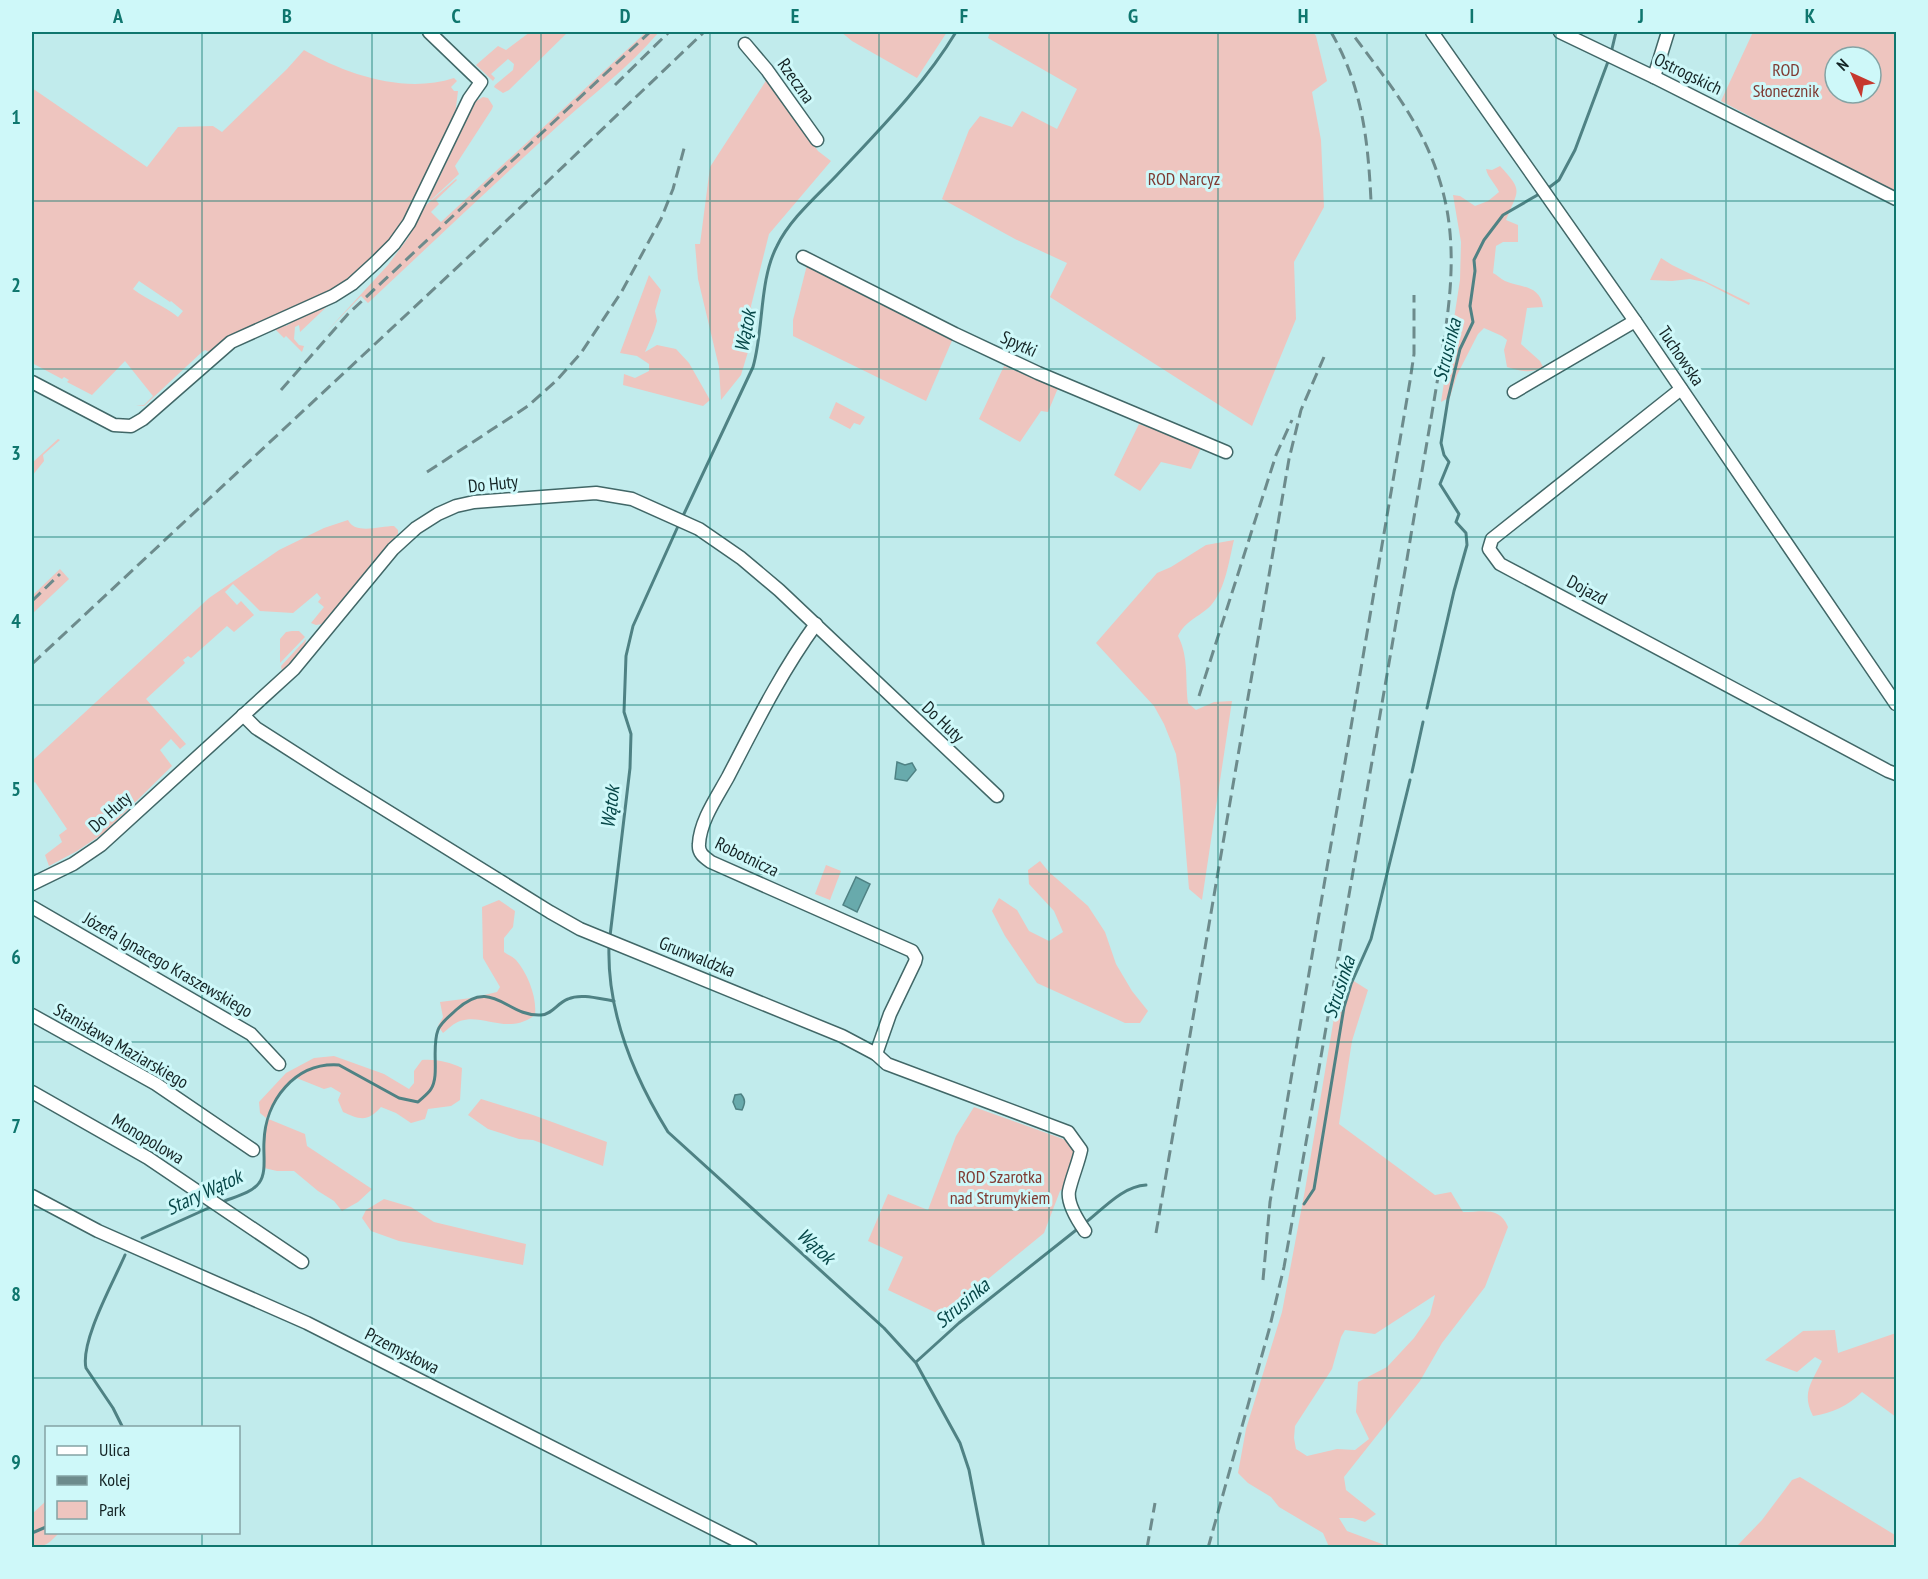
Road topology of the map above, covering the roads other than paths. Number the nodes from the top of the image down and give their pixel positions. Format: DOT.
graph roads {
  1 [pos="429,32"];
  2 [pos="1432,32"];
  3 [pos="1560,32"];
  4 [pos="1668,32"];
  5 [pos="745,44"];
  6 [pos="1654,77"];
  7 [pos="817,140"];
  8 [pos="1896,199"];
  9 [pos="803,257"];
  10 [pos="1635,321"];
  11 [pos="32,382"];
  12 [pos="1681,389"];
  13 [pos="1514,392"];
  14 [pos="1226,452"];
  15 [pos="816,624"];
  16 [pos="1896,704"];
  17 [pos="243,715"];
  18 [pos="1896,774"];
  19 [pos="997,796"];
  20 [pos="32,884"];
  21 [pos="32,907"];
  22 [pos="32,1015"];
  23 [pos="876,1054"];
  24 [pos="279,1064"];
  25 [pos="32,1092"];
  26 [pos="253,1150"];
  27 [pos="32,1196"];
  28 [pos="1083,1228"];
  29 [pos="302,1262"];
  30 [pos="751,1548"];
  1 -- 11 [label="street"];
  2 -- 10 [label="street, Tuchowska"];
  3 -- 6 [label="street, Ostrogskich"];
  4 -- 6 [label="street"];
  5 -- 7 [label="street, Rzeczna"];
  6 -- 8 [label="street, Ostrogskich"];
  9 -- 14 [label="street, Spytki"];
  10 -- 12 [label="street, Tuchowska"];
  10 -- 13 [label="street"];
  12 -- 16 [label="street, Tuchowska"];
  12 -- 18 [label="street, Dojazd"];
  15 -- 17 [label="street, Do Huty"];
  15 -- 19 [label="street, Do Huty"];
  15 -- 23 [label="street, Robotnicza"];
  17 -- 20 [label="street, Do Huty"];
  17 -- 23 [label="street, Grunwaldzka"];
  21 -- 24 [label="street, Józefa Ignacego Kraszewskiego"];
  22 -- 26 [label="street, Stanisława Maziarskiego"];
  23 -- 28 [label="street, Grunwaldzka"];
  25 -- 29 [label="street, Monopolowa"];
  27 -- 30 [label="street, Przemysłowa"];
}
